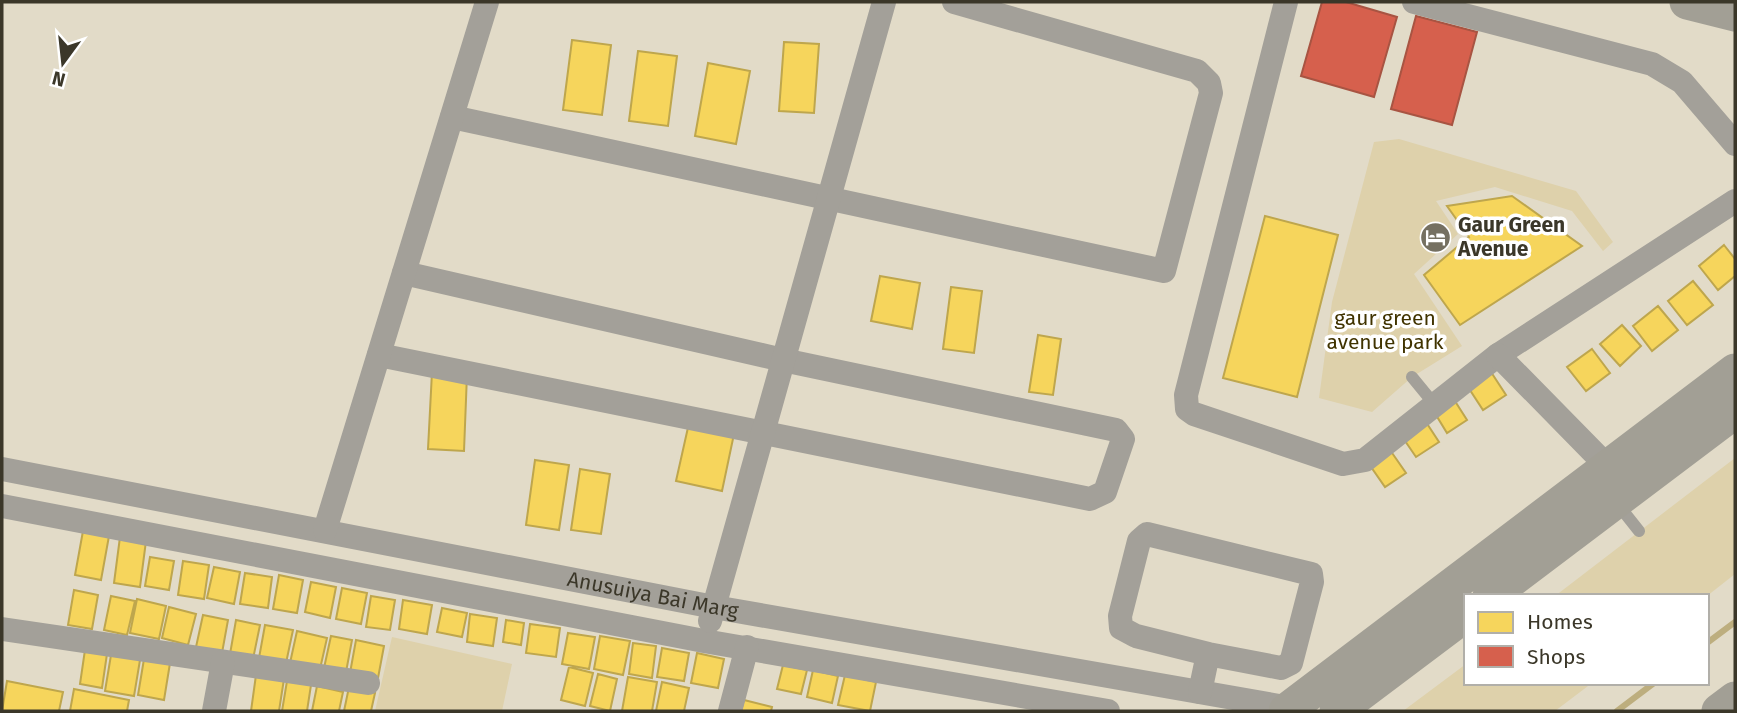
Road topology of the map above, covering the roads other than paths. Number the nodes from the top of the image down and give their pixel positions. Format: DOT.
graph roads {
  1 [pos="487,2"];
  2 [pos="884,2"];
  3 [pos="954,2"];
  4 [pos="1286,2"];
  5 [pos="1414,2"];
  6 [pos="1687,2"];
  7 [pos="1735,14"];
  8 [pos="452,117"];
  9 [pos="1735,144"];
  10 [pos="829,199"];
  11 [pos="1735,201"];
  12 [pos="404,273"];
  13 [pos="379,355"];
  14 [pos="1498,355"];
  15 [pos="783,360"];
  16 [pos="1735,371"];
  17 [pos="1412,377"];
  18 [pos="1435,405"];
  19 [pos="1735,411"];
  20 [pos="762,434"];
  21 [pos="1607,466"];
  22 [pos="2,469"];
  23 [pos="1616,502"];
  24 [pos="2,506"];
  25 [pos="325,530"];
  26 [pos="1639,531"];
  27 [pos="1493,594"];
  28 [pos="714,607"];
  29 [pos="1464,616"];
  30 [pos="2,629"];
  31 [pos="704,640"];
  32 [pos="747,647"];
  33 [pos="1208,654"];
  34 [pos="223,662"];
  35 [pos="368,683"];
  36 [pos="1200,692"];
  37 [pos="1735,699"];
  38 [pos="1042,706"];
  39 [pos="1294,710"];
  40 [pos="214,711"];
  41 [pos="730,711"];
  42 [pos="1108,711"];
  43 [pos="1337,711"];
  44 [pos="1719,711"];
  1 -- 8 [label="street"];
  2 -- 10 [label="street"];
  3 -- 10 [label="street"];
  4 -- 18 [label="street"];
  5 -- 9 [label="street"];
  6 -- 7 [label="street"];
  8 -- 10 [label="street"];
  8 -- 12 [label="street"];
  10 -- 15 [label="street"];
  11 -- 14 [label="street"];
  12 -- 13 [label="street"];
  12 -- 15 [label="street"];
  13 -- 20 [label="street"];
  13 -- 25 [label="street"];
  14 -- 18 [label="street"];
  14 -- 21 [label="street"];
  15 -- 20 [label="street"];
  15 -- 20 [label="street"];
  16 -- 21 [label="street"];
  17 -- 18 [label="lane"];
  19 -- 23 [label="street"];
  20 -- 28 [label="street"];
  21 -- 39 [label="street"];
  22 -- 25 [label="street, Anusuiya Bai Marg"];
  23 -- 26 [label="lane"];
  23 -- 27 [label="street"];
  24 -- 31 [label="street, Anusuiya Bai Marg"];
  25 -- 28 [label="street, Anusuiya Bai Marg"];
  28 -- 31 [label="street"];
  28 -- 36 [label="street, Anusuiya Bai Marg"];
  29 -- 43 [label="street"];
  30 -- 34 [label="street"];
  31 -- 32 [label="street, Anusuiya Bai Marg"];
  32 -- 38 [label="street, Anusuiya Bai Marg"];
  32 -- 41 [label="street"];
  33 -- 33 [label="street"];
  33 -- 36 [label="street"];
  34 -- 35 [label="street"];
  34 -- 40 [label="street"];
  36 -- 39 [label="street, Anusuiya Bai Marg"];
  37 -- 44 [label="street"];
  38 -- 42 [label="street, Anusuiya Bai Marg"];
}
